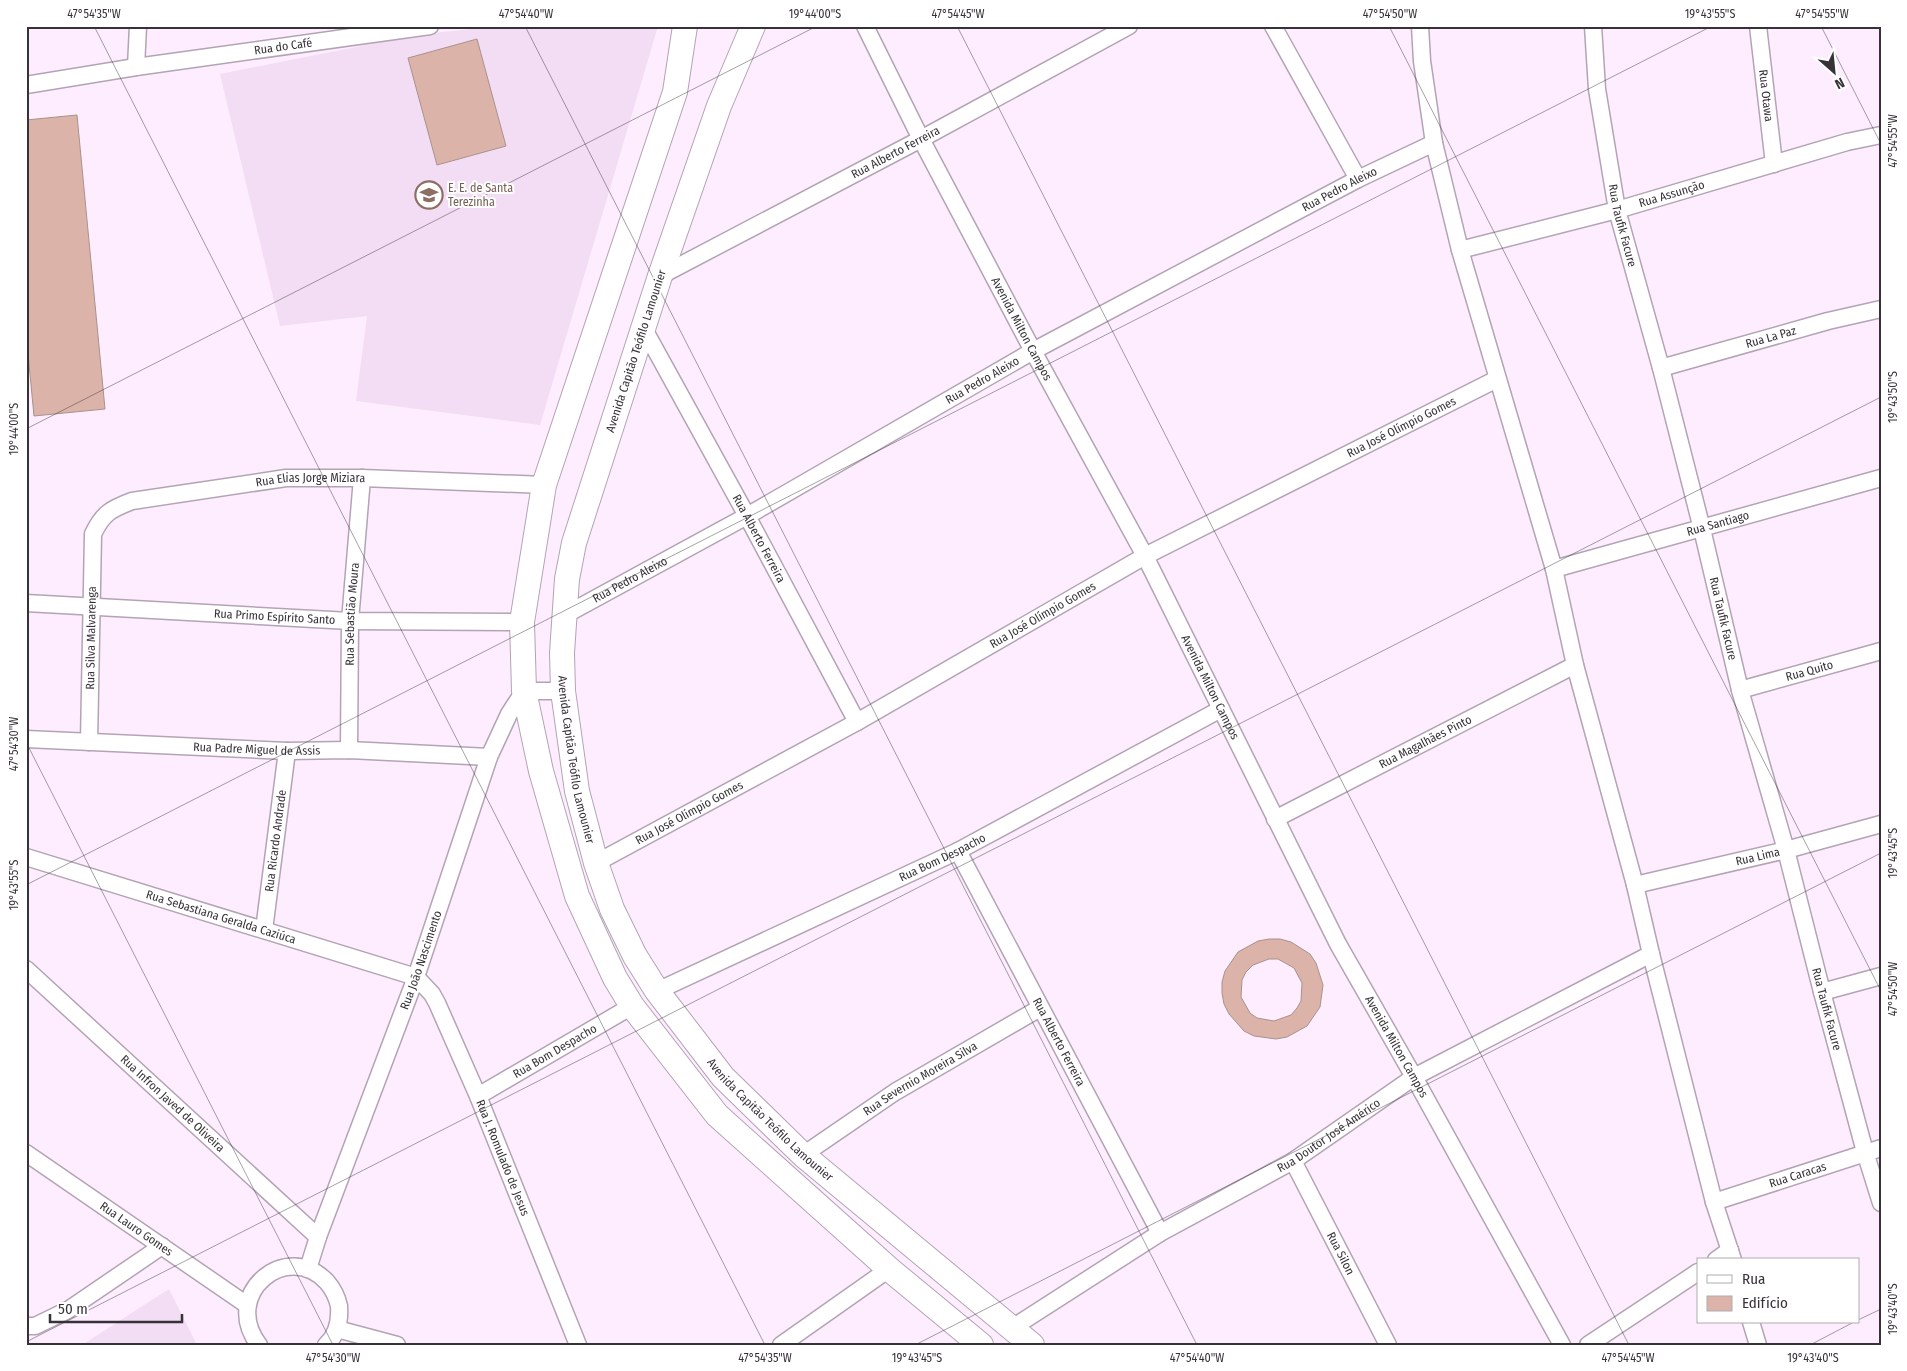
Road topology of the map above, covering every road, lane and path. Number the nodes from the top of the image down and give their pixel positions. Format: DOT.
graph roads {
  1 [pos="138,26"];
  2 [pos="430,26"];
  3 [pos="685,26"];
  4 [pos="753,26"];
  5 [pos="865,26"];
  6 [pos="1129,26"];
  7 [pos="1273,26"];
  8 [pos="1420,26"];
  9 [pos="1593,26"];
  10 [pos="1758,26"];
  11 [pos="136,67"];
  12 [pos="26,85"];
  13 [pos="1881,135"];
  14 [pos="922,138"];
  15 [pos="1434,143"];
  16 [pos="1774,164"];
  17 [pos="1358,179"];
  18 [pos="1617,210"];
  19 [pos="1460,250"];
  20 [pos="660,276"];
  21 [pos="1881,309"];
  22 [pos="644,329"];
  23 [pos="1033,351"];
  24 [pos="1662,368"];
  25 [pos="1497,379"];
  26 [pos="362,478"];
  27 [pos="1881,478"];
  28 [pos="544,485"];
  29 [pos="747,516"];
  30 [pos="1702,529"];
  31 [pos="93,534"];
  32 [pos="1144,556"];
  33 [pos="1554,569"];
  34 [pos="26,602"];
  35 [pos="92,605"];
  36 [pos="564,615"];
  37 [pos="350,621"];
  38 [pos="522,622"];
  39 [pos="1881,650"];
  40 [pos="1575,664"];
  41 [pos="1740,690"];
  42 [pos="524,691"];
  43 [pos="563,691"];
  44 [pos="1221,709"];
  45 [pos="857,722"];
  46 [pos="26,739"];
  47 [pos="88,742"];
  48 [pos="349,750"];
  49 [pos="287,751"];
  50 [pos="488,757"];
  51 [pos="1275,819"];
  52 [pos="1881,824"];
  53 [pos="1786,850"];
  54 [pos="958,851"];
  55 [pos="26,857"];
  56 [pos="596,863"];
  57 [pos="1635,885"];
  58 [pos="264,930"];
  59 [pos="1651,954"];
  60 [pos="26,969"];
  61 [pos="1881,976"];
  62 [pos="416,977"];
  63 [pos="657,991"];
  64 [pos="1822,992"];
  65 [pos="632,1006"];
  66 [pos="1040,1008"];
  67 [pos="1414,1077"];
  68 [pos="478,1096"];
  69 [pos="1873,1150"];
  70 [pos="26,1153"];
  71 [pos="803,1155"];
  72 [pos="1293,1161"];
  73 [pos="1714,1202"];
  74 [pos="1881,1203"];
  75 [pos="1160,1232"];
  76 [pos="318,1237"];
  77 [pos="162,1246"];
  78 [pos="1732,1255"];
  79 [pos="889,1268"];
  80 [pos="308,1269"];
  81 [pos="1697,1273"];
  82 [pos="247,1305"];
  83 [pos="1752,1324"];
  84 [pos="26,1326"];
  85 [pos="337,1328"];
  86 [pos="1012,1328"];
  87 [pos="259,1345"];
  88 [pos="326,1345"];
  89 [pos="397,1345"];
  90 [pos="578,1345"];
  91 [pos="781,1345"];
  92 [pos="981,1345"];
  93 [pos="1032,1345"];
  94 [pos="1388,1345"];
  95 [pos="1562,1345"];
  96 [pos="1588,1345"];
  97 [pos="1758,1345"];
  1 -- 11 [label="street"];
  2 -- 11 [label="street, Rua do Café"];
  3 -- 28 [label="main road"];
  4 -- 20 [label="main road, Avenida Capitão Teófilo Lamounier"];
  5 -- 14 [label="street, Avenida Milton Campos"];
  6 -- 14 [label="street, Rua Alberto Ferreira"];
  7 -- 17 [label="street"];
  8 -- 15 [label="street"];
  9 -- 18 [label="street, Rua Taufik Facure"];
  10 -- 16 [label="street, Rua Otawa"];
  11 -- 12 [label="street, Rua do Café"];
  13 -- 16 [label="street, Rua Assunção"];
  14 -- 20 [label="street, Rua Alberto Ferreira"];
  14 -- 23 [label="street, Avenida Milton Campos"];
  15 -- 17 [label="street, Rua Pedro Aleixo"];
  15 -- 19 [label="street"];
  16 -- 18 [label="street, Rua Assunção"];
  17 -- 23 [label="street, Rua Pedro Aleixo"];
  18 -- 19 [label="street, Rua Assunção"];
  18 -- 24 [label="street, Rua Taufik Facure"];
  19 -- 25 [label="street"];
  20 -- 22 [label="main road, Avenida Capitão Teófilo Lamounier"];
  21 -- 24 [label="street, Rua La Paz"];
  22 -- 29 [label="street, Rua Alberto Ferreira"];
  22 -- 36 [label="main road, Avenida Capitão Teófilo Lamounier"];
  23 -- 29 [label="street, Rua Pedro Aleixo"];
  23 -- 32 [label="street, Avenida Milton Campos"];
  24 -- 30 [label="street, Rua Taufik Facure"];
  25 -- 32 [label="street, Rua José Olímpio Gomes"];
  25 -- 33 [label="street"];
  26 -- 28 [label="street, Rua Elias Jorge Miziara"];
  26 -- 31 [label="street, Rua Elias Jorge Miziara"];
  26 -- 37 [label="street, Rua Sebastião Moura"];
  27 -- 30 [label="street, Rua Santiago"];
  28 -- 38 [label="main road"];
  29 -- 36 [label="street, Rua Pedro Aleixo"];
  29 -- 45 [label="street, Rua Alberto Ferreira"];
  30 -- 33 [label="street, Rua Santiago"];
  30 -- 41 [label="street, Rua Taufik Facure"];
  31 -- 35 [label="street, Rua Silva Malvarenga"];
  32 -- 44 [label="street, Avenida Milton Campos"];
  32 -- 45 [label="street, Rua José Olímpio Gomes"];
  33 -- 40 [label="street"];
  34 -- 35 [label="street, Rua Primo Espírito Santo"];
  35 -- 37 [label="street, Rua Primo Espírito Santo"];
  35 -- 47 [label="street, Rua Silva Malvarenga"];
  36 -- 43 [label="main road, Avenida Capitão Teófilo Lamounier"];
  37 -- 38 [label="street, Rua Primo Espírito Santo"];
  37 -- 48 [label="street, Rua Sebastião Moura"];
  38 -- 42 [label="main road"];
  39 -- 41 [label="street, Rua Quito"];
  40 -- 51 [label="street, Rua Magalhães Pinto"];
  40 -- 57 [label="street"];
  41 -- 53 [label="street, Rua Taufik Facure"];
  42 -- 43 [label="street"];
  42 -- 50 [label="street, Rua João Nascimento"];
  42 -- 65 [label="main road"];
  43 -- 56 [label="main road, Avenida Capitão Teófilo Lamounier"];
  44 -- 51 [label="street, Avenida Milton Campos"];
  44 -- 54 [label="street, Rua Bom Despacho"];
  45 -- 56 [label="street, Rua José Olímpio Gomes"];
  46 -- 47 [label="street, Rua Padre Miguel de Assis"];
  47 -- 49 [label="street, Rua Padre Miguel de Assis"];
  48 -- 49 [label="street, Rua Padre Miguel de Assis"];
  48 -- 50 [label="street, Rua Padre Miguel de Assis"];
  49 -- 58 [label="street, Rua Ricardo Andrade"];
  50 -- 62 [label="street, Rua João Nascimento"];
  51 -- 67 [label="street, Avenida Milton Campos"];
  52 -- 53 [label="street, Rua Lima"];
  53 -- 57 [label="street, Rua Lima"];
  53 -- 64 [label="street, Rua Taufik Facure"];
  54 -- 63 [label="street, Rua Bom Despacho"];
  54 -- 66 [label="street, Rua Alberto Ferreira"];
  55 -- 58 [label="street, Rua Sebastiana Geralda Caziúca"];
  56 -- 63 [label="main road, Avenida Capitão Teófilo Lamounier"];
  57 -- 59 [label="street"];
  58 -- 62 [label="street, Rua Sebastiana Geralda Caziúca"];
  59 -- 67 [label="street, Rua Doutor José Américo"];
  59 -- 73 [label="street"];
  60 -- 76 [label="street, Rua Infron Javed de Oliveira"];
  61 -- 64 [label="street"];
  62 -- 68 [label="street, Rua J. Romulado de Jesus"];
  62 -- 76 [label="street, Rua João Nascimento"];
  63 -- 71 [label="main road, Avenida Capitão Teófilo Lamounier"];
  64 -- 69 [label="street, Rua Taufik Facure"];
  65 -- 68 [label="street, Rua Bom Despacho"];
  65 -- 79 [label="main road"];
  66 -- 71 [label="street, Rua Severnio Moreira Silva"];
  66 -- 75 [label="street, Rua Alberto Ferreira"];
  67 -- 72 [label="street, Rua Doutor José Américo"];
  67 -- 95 [label="street, Avenida Milton Campos"];
  68 -- 90 [label="street, Rua J. Romulado de Jesus"];
  69 -- 73 [label="street, Rua Caracas"];
  69 -- 74 [label="street, Rua Taufik Facure"];
  70 -- 77 [label="street, Rua Lauro Gomes"];
  71 -- 86 [label="main road, Avenida Capitão Teófilo Lamounier"];
  72 -- 75 [label="street, Rua Doutor José Américo"];
  72 -- 94 [label="street, Rua Silon"];
  73 -- 78 [label="street"];
  75 -- 86 [label="street, Rua Doutor José Américo"];
  76 -- 80 [label="street, Rua João Nascimento"];
  77 -- 82 [label="street, Rua Lauro Gomes"];
  77 -- 84 [label="street"];
  79 -- 91 [label="street"];
  79 -- 92 [label="main road"];
  80 -- 82 [label="street"];
  80 -- 85 [label="street"];
  81 -- 96 [label="street"];
  82 -- 87 [label="street"];
  83 -- 97 [label="street"];
  85 -- 88 [label="street"];
  85 -- 89 [label="street"];
  86 -- 93 [label="main road, Avenida Capitão Teófilo Lamounier"];
}
